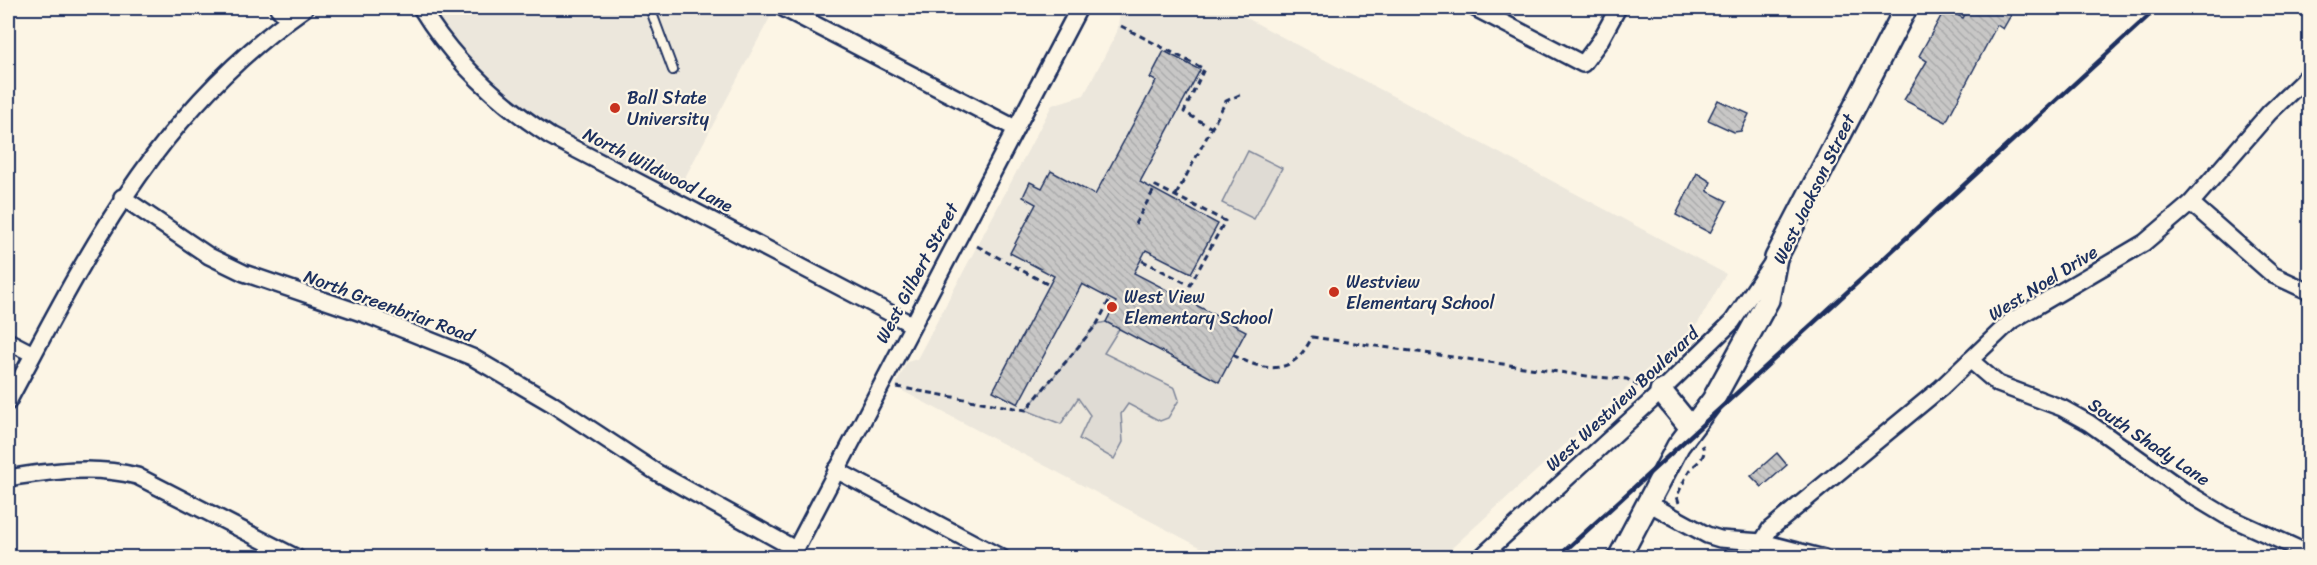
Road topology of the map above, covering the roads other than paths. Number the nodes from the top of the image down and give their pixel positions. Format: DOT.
graph roads {
  1 [pos="305,8"];
  2 [pos="422,8"];
  3 [pos="650,8"];
  4 [pos="783,8"];
  5 [pos="1079,8"];
  6 [pos="1475,8"];
  7 [pos="1618,8"];
  8 [pos="1906,8"];
  9 [pos="283,14"];
  10 [pos="673,70"];
  11 [pos="2310,74"];
  12 [pos="1015,128"];
  13 [pos="122,197"];
  14 [pos="2191,203"];
  15 [pos="1776,258"];
  16 [pos="2310,292"];
  17 [pos="911,324"];
  18 [pos="8,341"];
  19 [pos="33,354"];
  20 [pos="1970,360"];
  21 [pos="1660,391"];
  22 [pos="8,402"];
  23 [pos="1694,434"];
  24 [pos="836,470"];
  25 [pos="8,478"];
  26 [pos="1648,503"];
  27 [pos="1762,542"];
  28 [pos="793,553"];
  29 [pos="2310,554"];
  30 [pos="297,558"];
  31 [pos="1002,558"];
  32 [pos="1480,558"];
  33 [pos="1619,558"];
  34 [pos="1824,558"];
  1 -- 9 [label="street"];
  2 -- 17 [label="street, North Wildwood Lane"];
  3 -- 10 [label="lane"];
  4 -- 12 [label="street"];
  5 -- 12 [label="street, West Gilbert Street"];
  6 -- 7 [label="street"];
  8 -- 15 [label="main road, West Jackson Street"];
  9 -- 13 [label="street"];
  11 -- 14 [label="street, West Noel Drive"];
  12 -- 17 [label="street, West Gilbert Street"];
  13 -- 19 [label="street"];
  13 -- 28 [label="street, North Greenbriar Road"];
  14 -- 16 [label="street"];
  14 -- 20 [label="street, West Noel Drive"];
  15 -- 21 [label="street, West Westview Boulevard"];
  15 -- 23 [label="main road, West Jackson Street"];
  17 -- 24 [label="street, West Gilbert Street"];
  18 -- 19 [label="street"];
  19 -- 22 [label="street"];
  20 -- 27 [label="street, West Noel Drive"];
  20 -- 29 [label="street, South Shady Lane"];
  21 -- 23 [label="main road"];
  21 -- 32 [label="street, West Westview Boulevard"];
  23 -- 26 [label="main road, West Jackson Street"];
  24 -- 28 [label="street, West Gilbert Street"];
  24 -- 31 [label="street"];
  25 -- 30 [label="street"];
  26 -- 27 [label="street"];
  26 -- 33 [label="main road, West Jackson Street"];
  27 -- 34 [label="street"];
}
